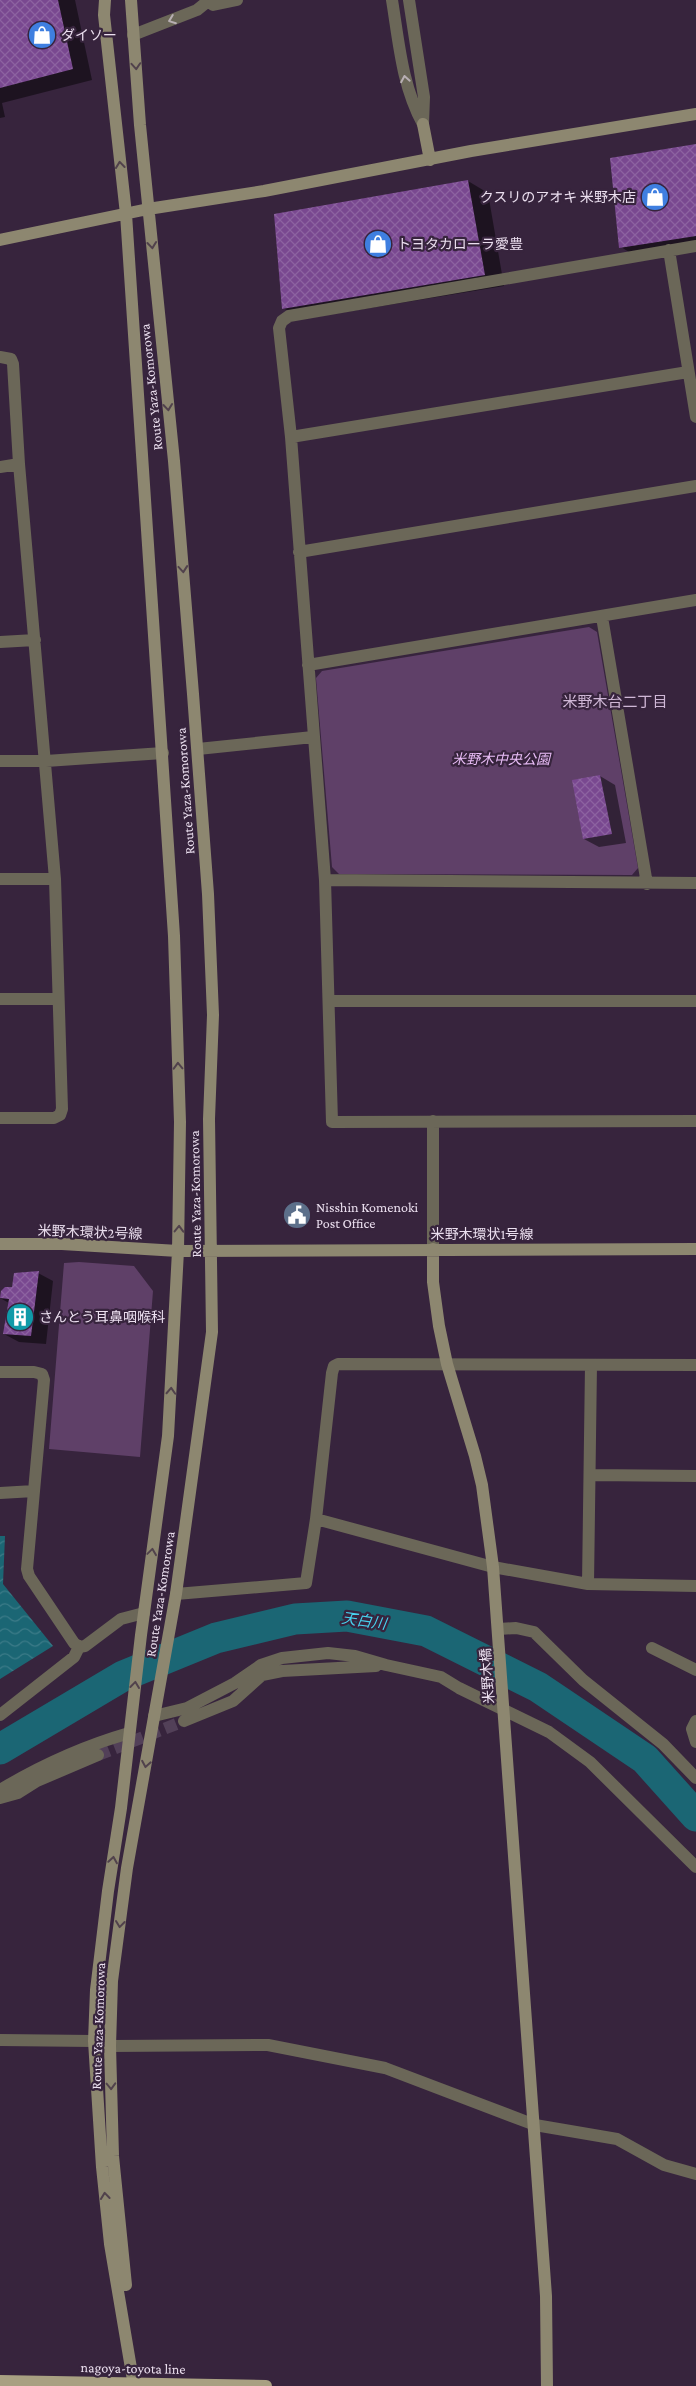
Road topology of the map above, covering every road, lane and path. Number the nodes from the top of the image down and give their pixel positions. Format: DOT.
graph roads {
  1 [pos="105,0"];
  2 [pos="131,0"];
  3 [pos="237,0"];
  4 [pos="392,0"];
  5 [pos="409,0"];
  6 [pos="207,1"];
  7 [pos="133,35"];
  8 [pos="696,114"];
  9 [pos="423,124"];
  10 [pos="430,160"];
  11 [pos="148,209"];
  12 [pos="126,214"];
  13 [pos="0,240"];
  14 [pos="696,246"];
  15 [pos="669,250"];
  16 [pos="0,357"];
  17 [pos="688,372"];
  18 [pos="696,417"];
  19 [pos="291,437"];
  20 [pos="19,464"];
  21 [pos="0,467"];
  22 [pos="696,486"];
  23 [pos="299,552"];
  24 [pos="696,600"];
  25 [pos="602,617"];
  26 [pos="35,640"];
  27 [pos="0,642"];
  28 [pos="308,666"];
  29 [pos="313,737"];
  30 [pos="198,749"];
  31 [pos="163,752"];
  32 [pos="0,761"];
  33 [pos="46,761"];
  34 [pos="0,879"];
  35 [pos="55,879"];
  36 [pos="325,880"];
  37 [pos="696,883"];
  38 [pos="647,884"];
  39 [pos="58,998"];
  40 [pos="0,999"];
  41 [pos="329,1001"];
  42 [pos="696,1001"];
  43 [pos="0,1118"];
  44 [pos="433,1120"];
  45 [pos="696,1121"];
  46 [pos="0,1244"];
  47 [pos="433,1249"];
  48 [pos="696,1249"];
  49 [pos="178,1251"];
  50 [pos="210,1251"];
  51 [pos="446,1364"];
  52 [pos="591,1365"];
  53 [pos="696,1365"];
  54 [pos="0,1372"];
  55 [pos="591,1476"];
  56 [pos="696,1476"];
  57 [pos="34,1490"];
  58 [pos="0,1493"];
  59 [pos="316,1519"];
  60 [pos="493,1567"];
  61 [pos="588,1584"];
  62 [pos="696,1586"];
  63 [pos="176,1594"];
  64 [pos="144,1613"];
  65 [pos="499,1633"];
  66 [pos="79,1647"];
  67 [pos="652,1648"];
  68 [pos="386,1665"];
  69 [pos="696,1670"];
  70 [pos="155,1711"];
  71 [pos="505,1712"];
  72 [pos="0,1715"];
  73 [pos="184,1722"];
  74 [pos="696,1722"];
  75 [pos="130,1733"];
  76 [pos="696,1742"];
  77 [pos="98,1755"];
  78 [pos="696,1778"];
  79 [pos="0,1790"];
  80 [pos="0,1798"];
  81 [pos="696,1866"];
  82 [pos="0,2040"];
  83 [pos="94,2041"];
  84 [pos="110,2046"];
  85 [pos="535,2125"];
  86 [pos="696,2174"];
  87 [pos="0,2381"];
  88 [pos="133,2384"];
  89 [pos="266,2386"];
  90 [pos="548,2386"];
  12 -- 1 [label="main road, Route Yaza-Komorowa, one-way"];
  2 -- 7 [label="main road, Route Yaza-Komorowa"];
  3 -- 6 [label="street"];
  9 -- 4 [label="street, one-way"];
  5 -- 9 [label="street"];
  6 -- 7 [label="street, one-way"];
  7 -- 11 [label="main road, Route Yaza-Komorowa, one-way"];
  8 -- 10 [label="main road"];
  9 -- 10 [label="main road"];
  10 -- 11 [label="main road"];
  11 -- 12 [label="main road"];
  11 -- 30 [label="main road, Route Yaza-Komorowa, one-way"];
  12 -- 13 [label="main road"];
  12 -- 31 [label="main road, Route Yaza-Komorowa"];
  14 -- 15 [label="street"];
  15 -- 17 [label="street"];
  15 -- 19 [label="street"];
  16 -- 20 [label="street"];
  17 -- 18 [label="street"];
  17 -- 19 [label="street"];
  19 -- 23 [label="street"];
  20 -- 21 [label="street"];
  20 -- 26 [label="street"];
  22 -- 23 [label="street"];
  23 -- 28 [label="street"];
  24 -- 25 [label="street"];
  25 -- 28 [label="street"];
  25 -- 38 [label="street"];
  26 -- 27 [label="street"];
  26 -- 33 [label="street"];
  28 -- 29 [label="street"];
  29 -- 30 [label="street"];
  29 -- 36 [label="street"];
  30 -- 50 [label="main road, Route Yaza-Komorowa"];
  31 -- 33 [label="street"];
  49 -- 31 [label="main road, Route Yaza-Komorowa, one-way"];
  32 -- 33 [label="street"];
  33 -- 35 [label="street"];
  34 -- 35 [label="street"];
  35 -- 39 [label="street"];
  36 -- 38 [label="street"];
  36 -- 41 [label="street"];
  37 -- 38 [label="street"];
  39 -- 40 [label="street"];
  39 -- 43 [label="street"];
  41 -- 42 [label="street"];
  41 -- 44 [label="street"];
  44 -- 45 [label="street"];
  44 -- 47 [label="street"];
  46 -- 49 [label="main road, 米野木環状2号線"];
  47 -- 48 [label="main road, 米野木環状1号線"];
  47 -- 50 [label="main road, 米野木環状1号線"];
  47 -- 51 [label="main road, 米野木橋"];
  49 -- 50 [label="main road, 米野木環状1号線"];
  64 -- 49 [label="main road, Route Yaza-Komorowa, one-way"];
  50 -- 63 [label="main road, Route Yaza-Komorowa"];
  51 -- 52 [label="street"];
  51 -- 59 [label="street"];
  51 -- 60 [label="main road, 米野木橋"];
  52 -- 53 [label="street"];
  52 -- 55 [label="street"];
  54 -- 57 [label="street"];
  55 -- 56 [label="street"];
  55 -- 61 [label="street"];
  57 -- 58 [label="street"];
  57 -- 66 [label="street"];
  59 -- 60 [label="street"];
  59 -- 63 [label="street"];
  60 -- 61 [label="street"];
  60 -- 65 [label="main road, 米野木橋"];
  61 -- 62 [label="street"];
  63 -- 70 [label="main road, Route Yaza-Komorowa"];
  64 -- 66 [label="street"];
  75 -- 64 [label="main road, Route Yaza-Komorowa, one-way"];
  65 -- 71 [label="main road, 米野木橋"];
  65 -- 78 [label="street"];
  66 -- 72 [label="street"];
  67 -- 69 [label="street"];
  68 -- 70 [label="street"];
  68 -- 71 [label="street"];
  68 -- 73 [label="street"];
  70 -- 84 [label="main road, Route Yaza-Komorowa, one-way"];
  71 -- 81 [label="street"];
  71 -- 85 [label="main road, 米野木橋"];
  74 -- 76 [label="street"];
  75 -- 79 [label="street"];
  83 -- 75 [label="main road, Route Yaza-Komorowa, one-way"];
  77 -- 80 [label="street"];
  82 -- 83 [label="street"];
  88 -- 83 [label="main road, Route Yaza-Komorowa, one-way"];
  84 -- 85 [label="street"];
  84 -- 88 [label="main road, Route Yaza-Komorowa, one-way"];
  85 -- 86 [label="street"];
  85 -- 90 [label="main road, 米野木橋"];
  87 -- 88 [label="main road, nagoya-toyota line"];
  88 -- 89 [label="main road, nagoya-toyota line"];
}
